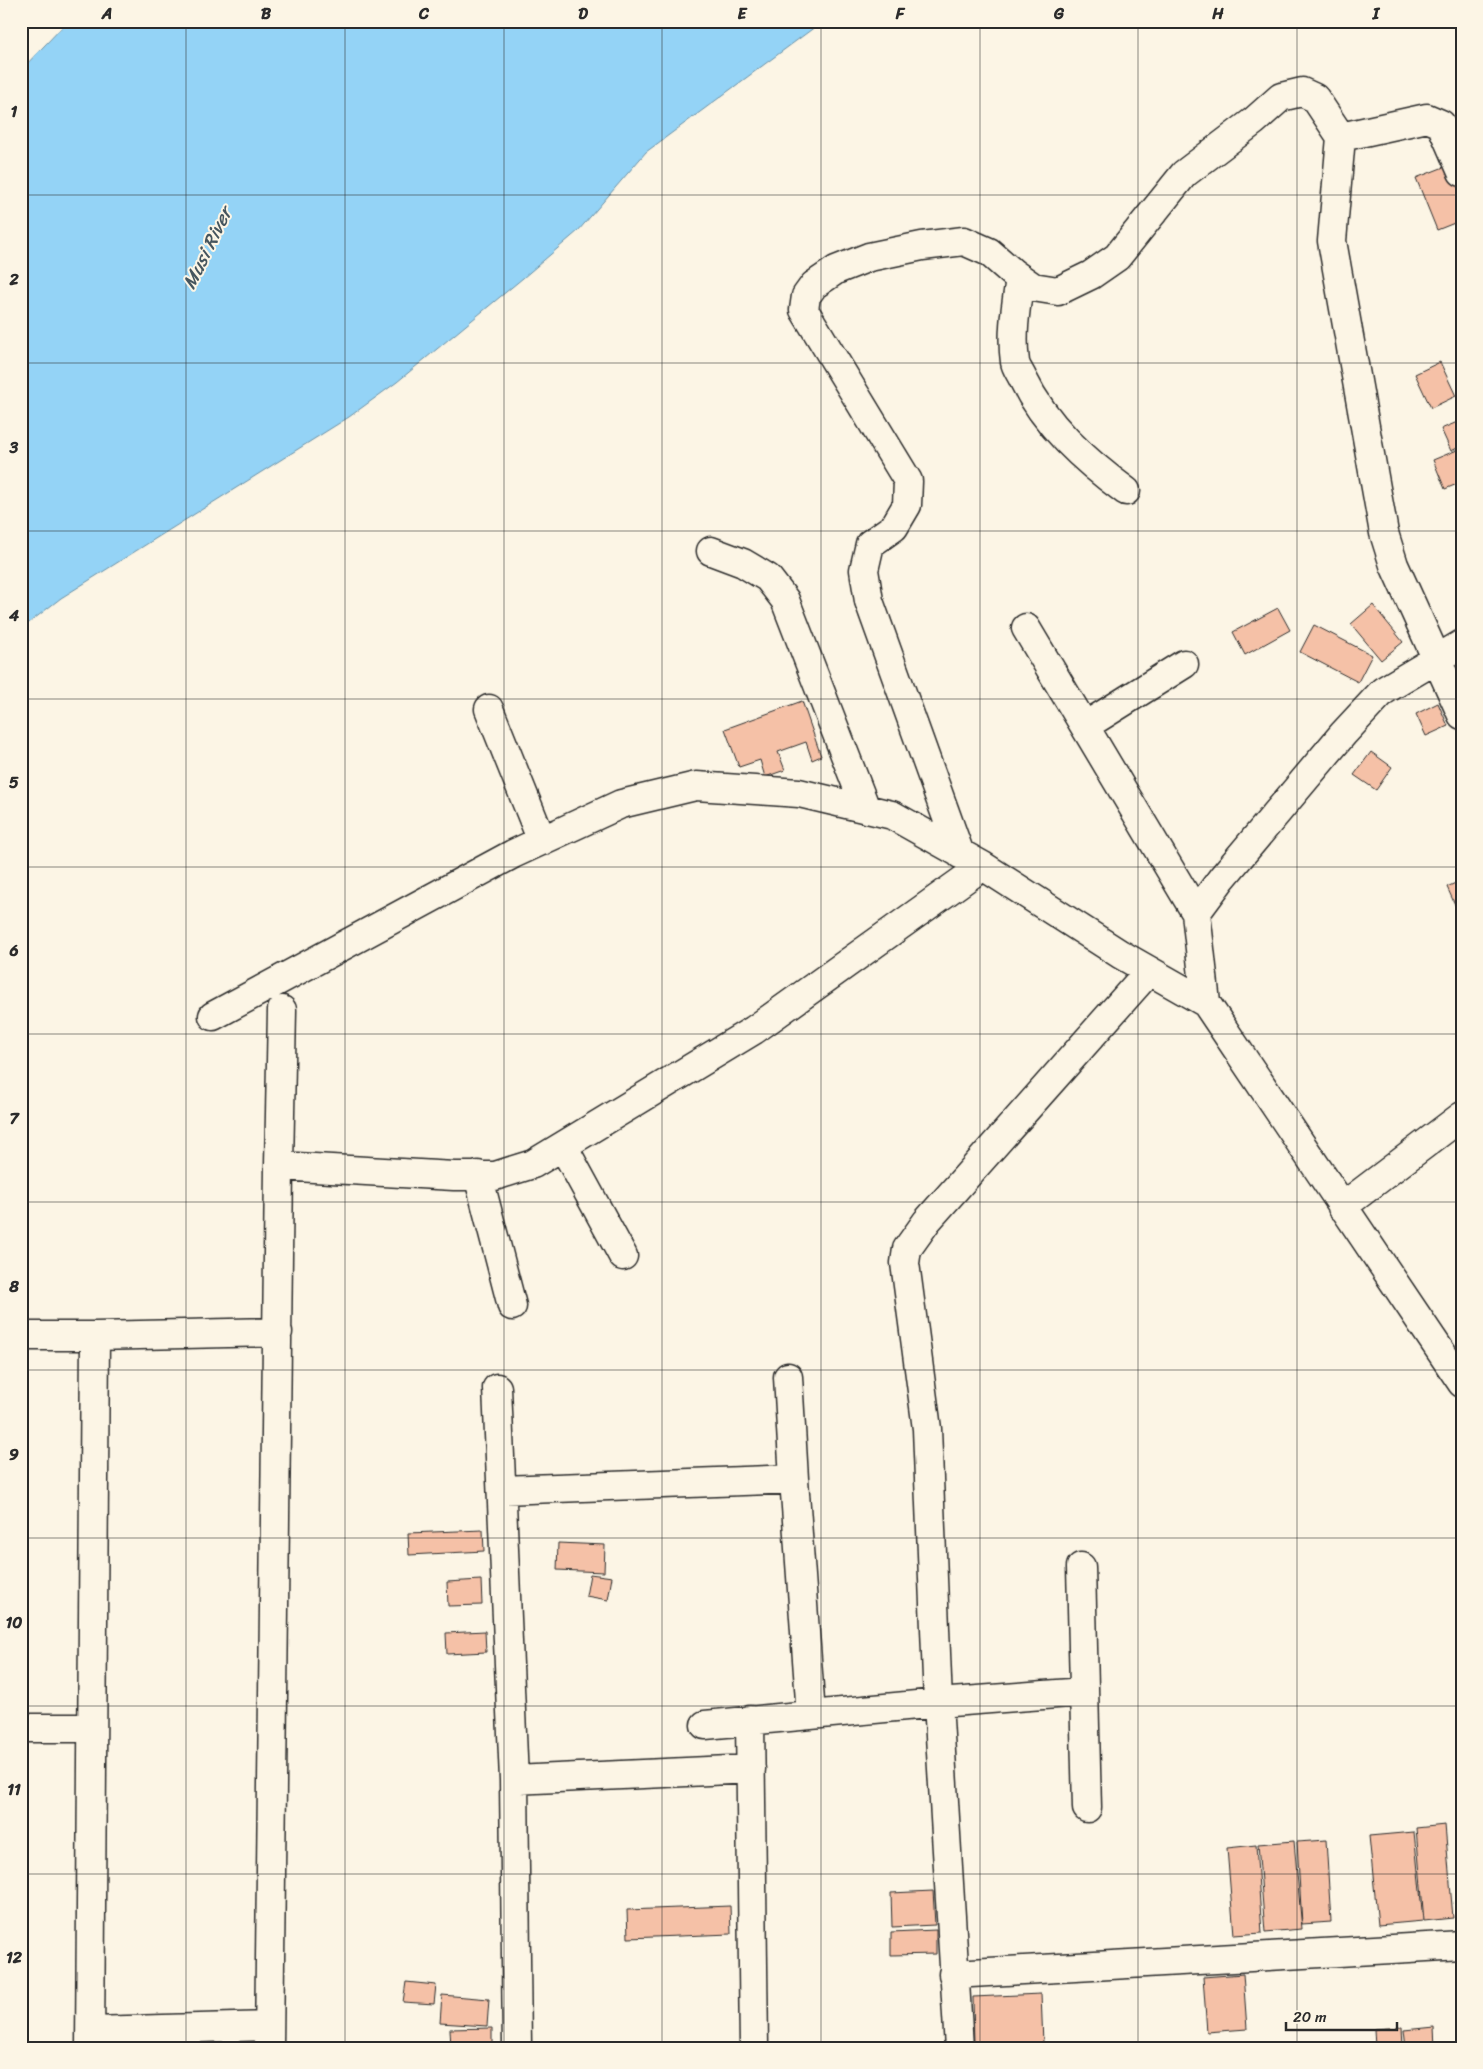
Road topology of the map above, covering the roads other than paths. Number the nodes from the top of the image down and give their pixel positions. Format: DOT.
graph roads {
  1 [pos="1341,137"];
  2 [pos="1462,172"];
  3 [pos="1020,278"];
  4 [pos="1126,491"];
  5 [pos="711,551"];
  6 [pos="1026,628"];
  7 [pos="1462,644"];
  8 [pos="1437,659"];
  9 [pos="1184,664"];
  10 [pos="489,709"];
  11 [pos="1462,714"];
  12 [pos="1085,726"];
  13 [pos="866,808"];
  14 [pos="542,841"];
  15 [pos="972,860"];
  16 [pos="1196,912"];
  17 [pos="1149,971"];
  18 [pos="1206,1003"];
  19 [pos="282,1010"];
  20 [pos="213,1016"];
  21 [pos="1462,1116"];
  22 [pos="563,1146"];
  23 [pos="279,1166"];
  24 [pos="478,1175"];
  25 [pos="1342,1207"];
  26 [pos="623,1256"];
  27 [pos="512,1306"];
  28 [pos="278,1332"];
  29 [pos="21,1336"];
  30 [pos="95,1336"];
  31 [pos="788,1377"];
  32 [pos="1462,1383"];
  33 [pos="497,1388"];
  34 [pos="794,1479"];
  35 [pos="502,1490"];
  36 [pos="1081,1567"];
  37 [pos="1084,1692"];
  38 [pos="938,1703"];
  39 [pos="811,1715"];
  40 [pos="750,1720"];
  41 [pos="705,1725"];
  42 [pos="21,1728"];
  43 [pos="92,1728"];
  44 [pos="750,1769"];
  45 [pos="514,1780"];
  46 [pos="1087,1808"];
  47 [pos="1462,1945"];
  48 [pos="953,1974"];
  49 [pos="269,2037"];
  50 [pos="90,2040"];
  51 [pos="517,2048"];
  52 [pos="754,2048"];
  53 [pos="959,2048"];
  1 -- 2 [label="street"];
  1 -- 3 [label="street"];
  1 -- 8 [label="street"];
  3 -- 4 [label="street"];
  3 -- 15 [label="street"];
  5 -- 13 [label="street"];
  6 -- 12 [label="street"];
  7 -- 8 [label="street"];
  8 -- 11 [label="street"];
  8 -- 16 [label="street"];
  9 -- 12 [label="street"];
  10 -- 14 [label="street"];
  12 -- 16 [label="street"];
  13 -- 14 [label="street"];
  13 -- 15 [label="street"];
  14 -- 20 [label="street"];
  15 -- 17 [label="street"];
  15 -- 22 [label="street"];
  16 -- 18 [label="street"];
  17 -- 18 [label="street"];
  17 -- 38 [label="street"];
  18 -- 25 [label="street"];
  19 -- 23 [label="street"];
  21 -- 25 [label="street"];
  22 -- 24 [label="street"];
  22 -- 26 [label="street"];
  23 -- 24 [label="street"];
  23 -- 28 [label="street"];
  24 -- 27 [label="street"];
  25 -- 32 [label="street"];
  28 -- 30 [label="street"];
  28 -- 49 [label="street"];
  29 -- 30 [label="street"];
  30 -- 43 [label="street"];
  31 -- 34 [label="street"];
  33 -- 35 [label="street"];
  34 -- 35 [label="street"];
  34 -- 39 [label="street"];
  35 -- 45 [label="street"];
  36 -- 37 [label="street"];
  37 -- 38 [label="street"];
  37 -- 46 [label="street"];
  38 -- 39 [label="street"];
  38 -- 48 [label="street"];
  39 -- 40 [label="street"];
  40 -- 41 [label="street"];
  40 -- 44 [label="street"];
  42 -- 43 [label="street"];
  43 -- 50 [label="street"];
  44 -- 45 [label="street"];
  44 -- 52 [label="street"];
  45 -- 51 [label="street"];
  47 -- 48 [label="street"];
  48 -- 53 [label="street"];
  49 -- 50 [label="street"];
}
